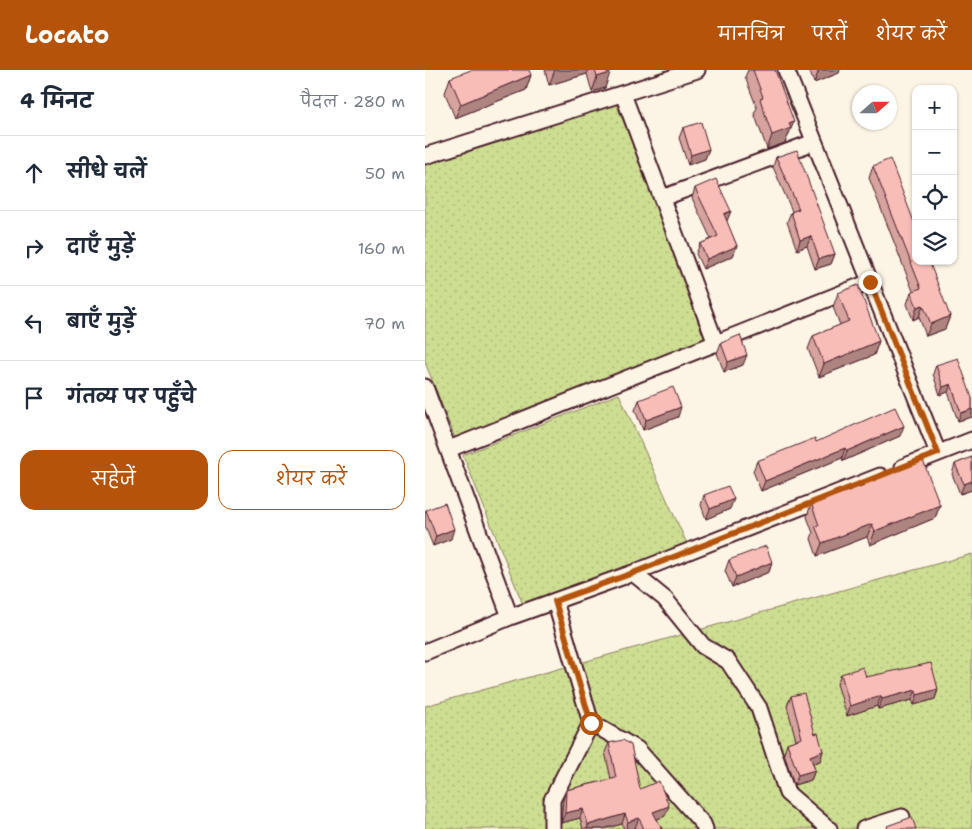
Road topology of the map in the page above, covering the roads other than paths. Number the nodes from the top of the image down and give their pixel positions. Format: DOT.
graph roads {
  1 [pos="697,70"];
  2 [pos="786,70"];
  3 [pos="623,94"];
  4 [pos="815,142"];
  5 [pos="425,156"];
  6 [pos="662,198"];
  7 [pos="870,282"];
  8 [pos="716,344"];
  9 [pos="425,387"];
  10 [pos="972,440"];
  11 [pos="449,449"];
  12 [pos="938,453"];
  13 [pos="633,573"];
  14 [pos="555,601"];
  15 [pos="509,617"];
  16 [pos="425,652"];
  17 [pos="591,723"];
  18 [pos="902,817"];
  19 [pos="552,829"];
  20 [pos="705,829"];
  21 [pos="829,829"];
  22 [pos="864,829"];
  1 -- 3 [label="street"];
  2 -- 4 [label="street"];
  3 -- 5 [label="street"];
  3 -- 6 [label="street"];
  4 -- 6 [label="street"];
  4 -- 7 [label="street"];
  6 -- 8 [label="street"];
  7 -- 8 [label="street"];
  7 -- 12 [label="street"];
  8 -- 11 [label="street"];
  9 -- 11 [label="street"];
  10 -- 12 [label="street"];
  11 -- 15 [label="street"];
  12 -- 13 [label="street"];
  13 -- 14 [label="street"];
  13 -- 21 [label="street"];
  14 -- 15 [label="street"];
  14 -- 17 [label="street"];
  15 -- 16 [label="street"];
  17 -- 19 [label="street"];
  17 -- 20 [label="street"];
  18 -- 22 [label="street"];
}
